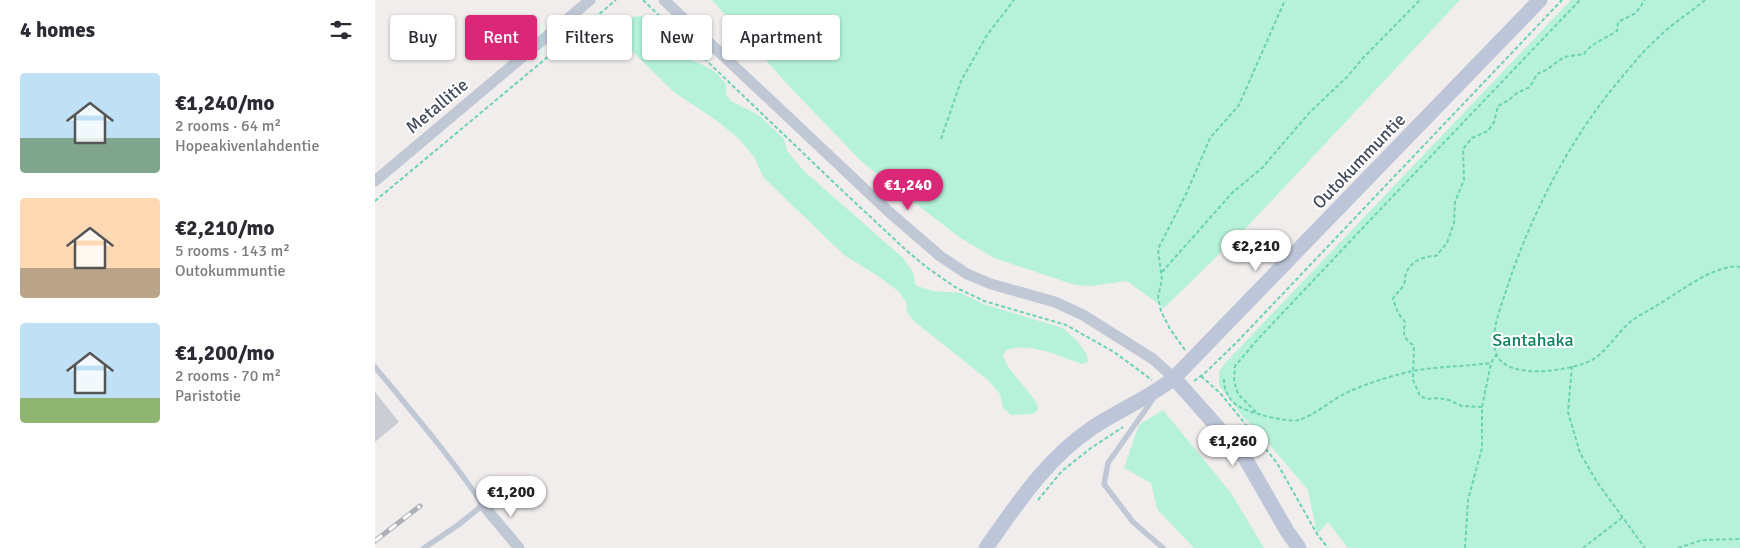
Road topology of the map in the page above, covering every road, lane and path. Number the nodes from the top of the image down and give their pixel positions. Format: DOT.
graph roads {
  1 [pos="590,0"];
  2 [pos="616,0"];
  3 [pos="664,0"];
  4 [pos="1014,0"];
  5 [pos="1285,0"];
  6 [pos="1420,0"];
  7 [pos="1540,0"];
  8 [pos="1562,0"];
  9 [pos="1580,0"];
  10 [pos="1645,0"];
  11 [pos="1705,0"];
  12 [pos="941,139"];
  13 [pos="375,181"];
  14 [pos="375,201"];
  15 [pos="1740,267"];
  16 [pos="1161,273"];
  17 [pos="1496,354"];
  18 [pos="1190,362"];
  19 [pos="1491,363"];
  20 [pos="1572,366"];
  21 [pos="375,367"];
  22 [pos="1413,372"];
  23 [pos="1201,376"];
  24 [pos="1223,379"];
  25 [pos="1179,383"];
  26 [pos="1162,388"];
  27 [pos="1482,407"];
  28 [pos="1256,412"];
  29 [pos="1123,427"];
  30 [pos="1037,500"];
  31 [pos="483,505"];
  32 [pos="1623,517"];
  33 [pos="1740,539"];
  34 [pos="424,548"];
  35 [pos="519,548"];
  36 [pos="987,548"];
  37 [pos="1163,548"];
  38 [pos="1299,548"];
  39 [pos="1328,548"];
  40 [pos="1465,548"];
  41 [pos="1583,548"];
  42 [pos="1645,548"];
  43 [pos="1678,548"];
  1 -- 13 [label="street, Metallitie"];
  2 -- 14 [label="path"];
  3 -- 25 [label="street"];
  4 -- 12 [label="path"];
  5 -- 16 [label="path"];
  6 -- 16 [label="path"];
  7 -- 18 [label="street, Outokummuntie"];
  8 -- 23 [label="path"];
  9 -- 28 [label="path"];
  10 -- 22 [label="path"];
  11 -- 17 [label="path"];
  15 -- 20 [label="path"];
  16 -- 18 [label="path"];
  17 -- 19 [label="path"];
  17 -- 20 [label="path"];
  18 -- 25 [label="street, Outokummuntie"];
  19 -- 22 [label="path"];
  19 -- 27 [label="path"];
  20 -- 32 [label="path"];
  21 -- 31 [label="lane"];
  22 -- 27 [label="path"];
  22 -- 28 [label="path"];
  23 -- 25 [label="path"];
  23 -- 39 [label="path"];
  24 -- 28 [label="path"];
  25 -- 26 [label="street, Outokummuntie"];
  25 -- 38 [label="street"];
  26 -- 36 [label="street, Outokummuntie"];
  26 -- 37 [label="lane"];
  27 -- 40 [label="path"];
  29 -- 30 [label="path"];
  31 -- 34 [label="lane"];
  31 -- 35 [label="street"];
  32 -- 41 [label="path"];
  32 -- 42 [label="path"];
  33 -- 43 [label="path"];
}
